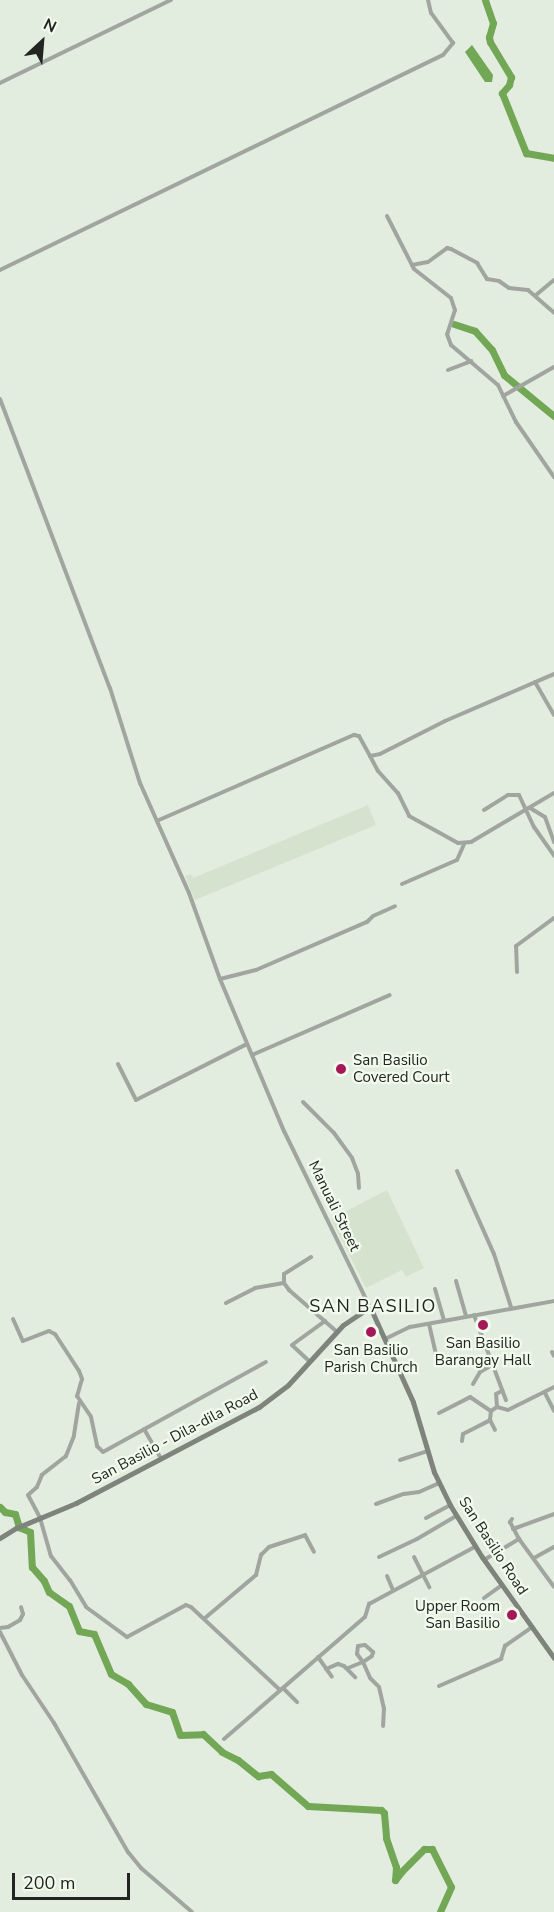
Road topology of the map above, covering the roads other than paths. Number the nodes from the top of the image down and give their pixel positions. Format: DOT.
graph roads {
  1 [pos="171,0"];
  2 [pos="428,0"];
  3 [pos="0,83"];
  4 [pos="387,216"];
  5 [pos="412,265"];
  6 [pos="0,270"];
  7 [pos="554,280"];
  8 [pos="536,295"];
  9 [pos="554,313"];
  10 [pos="471,361"];
  11 [pos="554,367"];
  12 [pos="448,370"];
  13 [pos="503,396"];
  14 [pos="0,399"];
  15 [pos="554,477"];
  16 [pos="554,674"];
  17 [pos="535,682"];
  18 [pos="554,715"];
  19 [pos="370,756"];
  20 [pos="554,793"];
  21 [pos="528,809"];
  22 [pos="484,810"];
  23 [pos="159,820"];
  24 [pos="554,842"];
  25 [pos="464,843"];
  26 [pos="554,856"];
  27 [pos="402,884"];
  28 [pos="395,906"];
  29 [pos="554,918"];
  30 [pos="517,972"];
  31 [pos="220,979"];
  32 [pos="390,995"];
  33 [pos="248,1044"];
  34 [pos="252,1055"];
  35 [pos="118,1064"];
  36 [pos="303,1102"];
  37 [pos="457,1171"];
  38 [pos="359,1188"];
  39 [pos="311,1257"];
  40 [pos="456,1281"];
  41 [pos="284,1283"];
  42 [pos="435,1289"];
  43 [pos="554,1300"];
  44 [pos="226,1303"];
  45 [pos="370,1307"];
  46 [pos="511,1307"];
  47 [pos="474,1315"];
  48 [pos="466,1317"];
  49 [pos="13,1319"];
  50 [pos="325,1321"];
  51 [pos="444,1321"];
  52 [pos="429,1324"];
  53 [pos="336,1331"];
  54 [pos="385,1339"];
  55 [pos="436,1354"];
  56 [pos="309,1361"];
  57 [pos="266,1362"];
  58 [pos="492,1365"];
  59 [pos="473,1384"];
  60 [pos="554,1387"];
  61 [pos="502,1391"];
  62 [pos="544,1393"];
  63 [pos="506,1400"];
  64 [pos="79,1403"];
  65 [pos="497,1407"];
  66 [pos="491,1411"];
  67 [pos="554,1411"];
  68 [pos="439,1413"];
  69 [pos="490,1420"];
  70 [pos="144,1429"];
  71 [pos="495,1430"];
  72 [pos="462,1441"];
  73 [pos="428,1450"];
  74 [pos="161,1458"];
  75 [pos="400,1460"];
  76 [pos="439,1483"];
  77 [pos="376,1504"];
  78 [pos="450,1505"];
  79 [pos="554,1514"];
  80 [pos="456,1515"];
  81 [pos="426,1518"];
  82 [pos="512,1518"];
  83 [pos="37,1519"];
  84 [pos="513,1528"];
  85 [pos="0,1538"];
  86 [pos="519,1539"];
  87 [pos="475,1547"];
  88 [pos="554,1547"];
  89 [pos="314,1552"];
  90 [pos="379,1557"];
  91 [pos="414,1557"];
  92 [pos="534,1558"];
  93 [pos="484,1560"];
  94 [pos="424,1573"];
  95 [pos="387,1576"];
  96 [pos="502,1584"];
  97 [pos="429,1587"];
  98 [pos="554,1587"];
  99 [pos="393,1590"];
  100 [pos="484,1598"];
  101 [pos="21,1607"];
  102 [pos="204,1618"];
  103 [pos="533,1627"];
  104 [pos="0,1630"];
  105 [pos="318,1657"];
  106 [pos="554,1658"];
  107 [pos="363,1662"];
  108 [pos="348,1668"];
  109 [pos="326,1669"];
  110 [pos="332,1677"];
  111 [pos="355,1677"];
  112 [pos="439,1686"];
  113 [pos="282,1689"];
  114 [pos="297,1702"];
  115 [pos="382,1726"];
  116 [pos="224,1739"];
  117 [pos="192,1912"];
  1 -- 3 [label="street"];
  2 -- 6 [label="street"];
  4 -- 5 [label="street"];
  5 -- 8 [label="street"];
  5 -- 10 [label="street"];
  7 -- 8 [label="street"];
  8 -- 9 [label="street"];
  10 -- 12 [label="street"];
  10 -- 13 [label="street"];
  11 -- 13 [label="street"];
  13 -- 15 [label="street"];
  14 -- 23 [label="street, Manuali Street"];
  16 -- 17 [label="street"];
  17 -- 18 [label="street"];
  17 -- 19 [label="street"];
  19 -- 23 [label="street"];
  19 -- 25 [label="street"];
  20 -- 21 [label="street"];
  21 -- 22 [label="street"];
  21 -- 24 [label="street"];
  21 -- 25 [label="street"];
  21 -- 26 [label="street"];
  23 -- 31 [label="street, Manuali Street"];
  25 -- 27 [label="street"];
  28 -- 31 [label="street"];
  29 -- 30 [label="street"];
  31 -- 33 [label="street, Manuali Street"];
  32 -- 34 [label="street"];
  33 -- 34 [label="street, Manuali Street"];
  33 -- 35 [label="street"];
  34 -- 45 [label="street, Manuali Street"];
  36 -- 38 [label="street"];
  37 -- 46 [label="street"];
  39 -- 41 [label="street"];
  40 -- 48 [label="street"];
  41 -- 44 [label="street"];
  41 -- 50 [label="street"];
  42 -- 51 [label="street"];
  43 -- 46 [label="street"];
  45 -- 53 [label="street, San Basilio - Dila-dila Road"];
  45 -- 54 [label="street, San Basilio Road"];
  46 -- 47 [label="street"];
  47 -- 48 [label="street"];
  47 -- 58 [label="street"];
  48 -- 51 [label="street"];
  49 -- 64 [label="street"];
  50 -- 53 [label="street"];
  50 -- 56 [label="street"];
  51 -- 52 [label="street"];
  52 -- 54 [label="street"];
  52 -- 55 [label="street"];
  53 -- 56 [label="street, San Basilio - Dila-dila Road"];
  54 -- 73 [label="street, San Basilio Road"];
  56 -- 74 [label="street, San Basilio - Dila-dila Road"];
  57 -- 70 [label="street"];
  58 -- 59 [label="street"];
  58 -- 61 [label="street"];
  60 -- 62 [label="street"];
  61 -- 63 [label="street"];
  61 -- 65 [label="street"];
  62 -- 65 [label="street"];
  62 -- 67 [label="street"];
  64 -- 70 [label="street"];
  64 -- 83 [label="street"];
  65 -- 66 [label="street"];
  66 -- 68 [label="street"];
  66 -- 69 [label="street"];
  69 -- 71 [label="street"];
  69 -- 72 [label="street"];
  70 -- 74 [label="street"];
  73 -- 75 [label="street"];
  73 -- 76 [label="street, San Basilio Road"];
  74 -- 83 [label="street, San Basilio - Dila-dila Road"];
  76 -- 77 [label="street"];
  76 -- 78 [label="street, San Basilio Road"];
  78 -- 80 [label="street, San Basilio Road"];
  78 -- 81 [label="street"];
  79 -- 84 [label="street"];
  80 -- 87 [label="street, San Basilio Road"];
  80 -- 90 [label="street"];
  82 -- 84 [label="street"];
  83 -- 85 [label="street, San Basilio - Dila-dila Road"];
  83 -- 102 [label="street"];
  84 -- 86 [label="street"];
  86 -- 92 [label="street"];
  86 -- 93 [label="street"];
  87 -- 93 [label="street, San Basilio Road"];
  87 -- 94 [label="street"];
  88 -- 92 [label="street"];
  89 -- 102 [label="street"];
  91 -- 94 [label="street"];
  92 -- 98 [label="street"];
  93 -- 96 [label="street, San Basilio Road"];
  94 -- 97 [label="street"];
  94 -- 99 [label="street"];
  95 -- 99 [label="street"];
  96 -- 100 [label="street"];
  96 -- 103 [label="street, San Basilio Road"];
  99 -- 105 [label="street"];
  101 -- 104 [label="street"];
  102 -- 113 [label="street"];
  103 -- 106 [label="street, San Basilio Road"];
  103 -- 112 [label="street"];
  104 -- 117 [label="street"];
  105 -- 109 [label="street"];
  105 -- 113 [label="street"];
  107 -- 107 [label="street"];
  107 -- 108 [label="street"];
  107 -- 115 [label="street"];
  108 -- 109 [label="street"];
  108 -- 111 [label="street"];
  109 -- 110 [label="street"];
  113 -- 114 [label="street"];
  113 -- 116 [label="street"];
}
